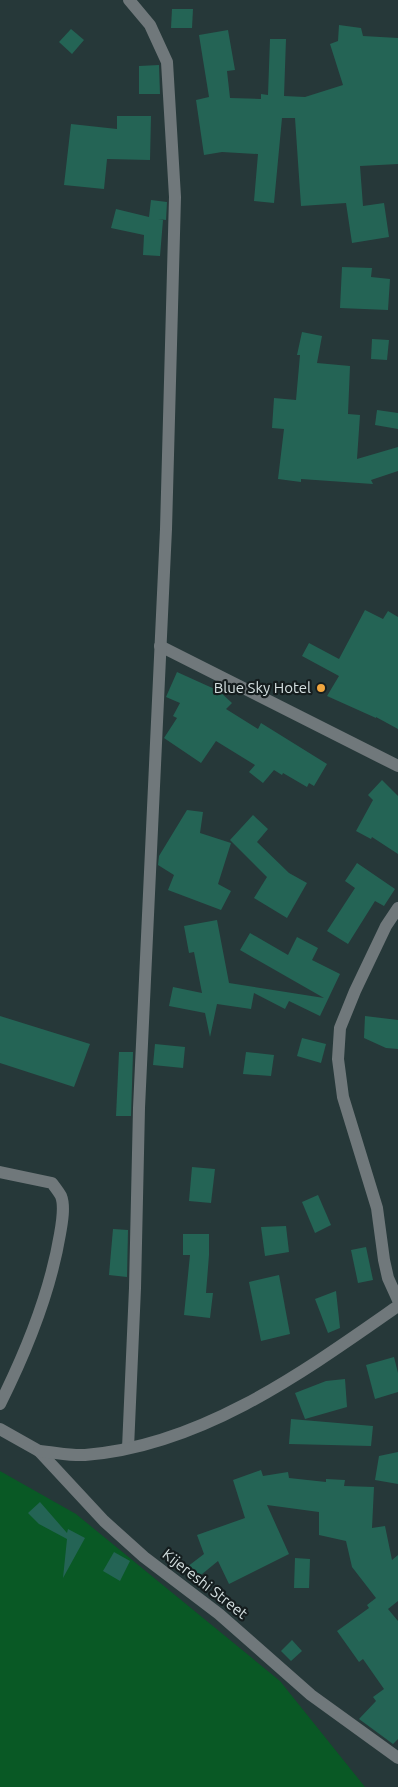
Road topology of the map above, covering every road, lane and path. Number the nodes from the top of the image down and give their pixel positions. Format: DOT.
graph roads {
  1 [pos="128,0"];
  2 [pos="160,646"];
  3 [pos="398,766"];
  4 [pos="398,908"];
  5 [pos="0,1172"];
  6 [pos="398,1300"];
  7 [pos="398,1306"];
  8 [pos="0,1404"];
  9 [pos="0,1429"];
  10 [pos="128,1448"];
  11 [pos="40,1450"];
  12 [pos="398,1758"];
  1 -- 2 [label="street"];
  2 -- 3 [label="street"];
  2 -- 10 [label="street"];
  4 -- 6 [label="street"];
  5 -- 8 [label="street"];
  7 -- 10 [label="street"];
  9 -- 11 [label="street, Kijereshi Street"];
  10 -- 11 [label="street"];
  11 -- 12 [label="street, Kijereshi Street"];
}
